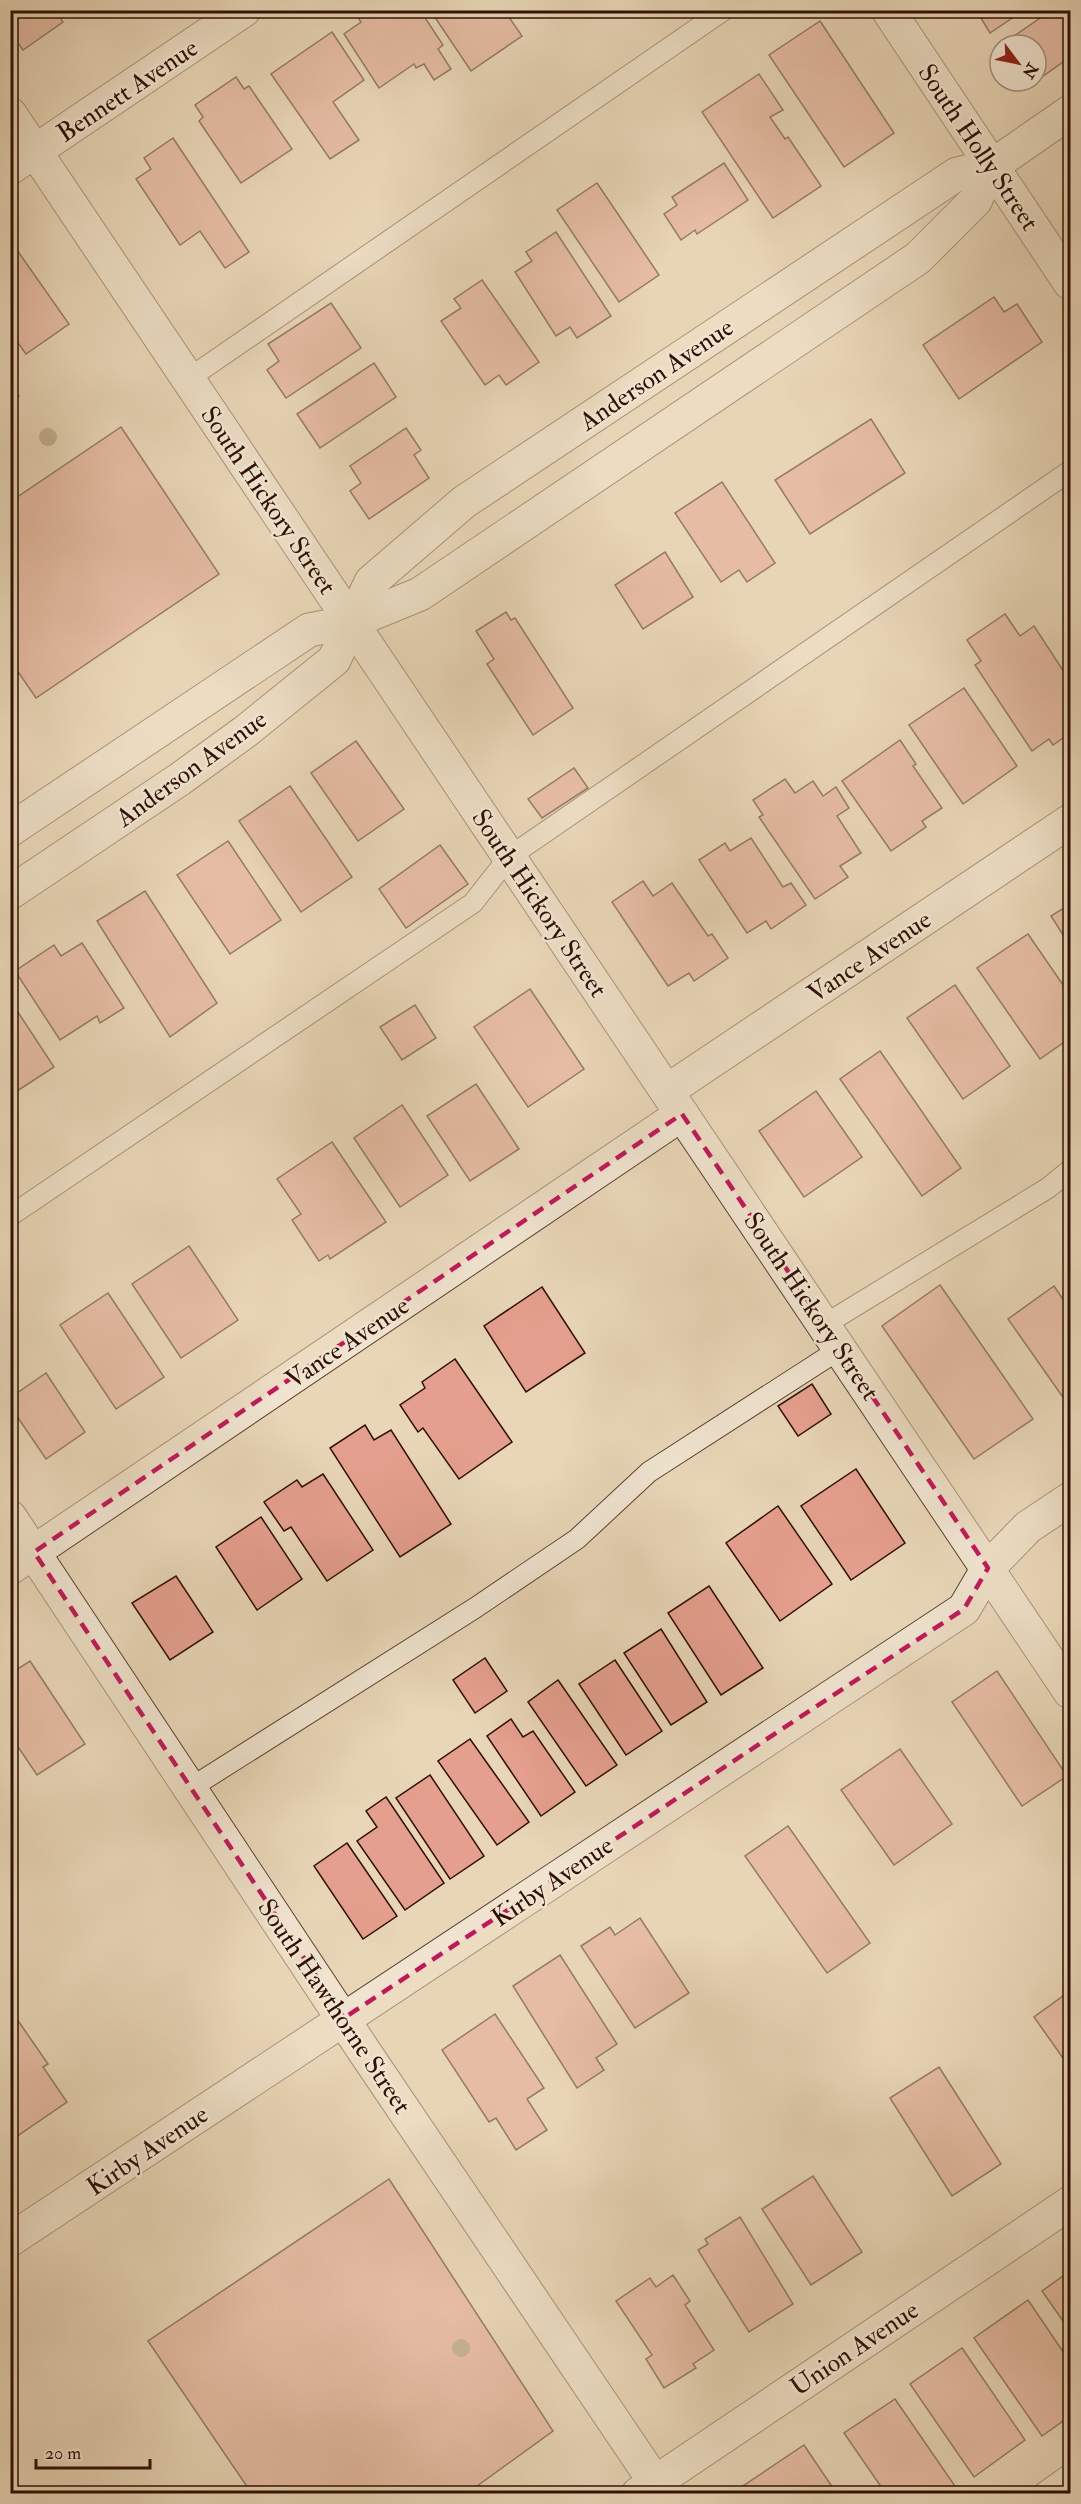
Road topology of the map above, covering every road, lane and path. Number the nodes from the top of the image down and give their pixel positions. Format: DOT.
graph roads {
  1 [pos="244,10"];
  2 [pos="724,10"];
  3 [pos="888,10"];
  4 [pos="1071,112"];
  5 [pos="10,114"];
  6 [pos="23,160"];
  7 [pos="992,166"];
  8 [pos="1071,283"];
  9 [pos="188,379"];
  10 [pos="1071,471"];
  11 [pos="351,622"];
  12 [pos="1071,821"];
  13 [pos="10,830"];
  14 [pos="510,857"];
  15 [pos="10,893"];
  16 [pos="675,1103"];
  17 [pos="1071,1170"];
  18 [pos="10,1216"];
  19 [pos="832,1337"];
  20 [pos="1071,1499"];
  21 [pos="10,1517"];
  22 [pos="22,1560"];
  23 [pos="988,1568"];
  24 [pos="1071,1692"];
  25 [pos="189,1788"];
  26 [pos="344,2018"];
  27 [pos="1071,2203"];
  28 [pos="10,2240"];
  29 [pos="1071,2474"];
  30 [pos="652,2490"];
  31 [pos="1042,2493"];
  1 -- 6 [label="street, Bennett Avenue"];
  2 -- 9 [label="lane"];
  3 -- 7 [label="street, South Holly Street"];
  4 -- 7 [label="street, Anderson Avenue"];
  5 -- 6 [label="street, South Hickory Street"];
  6 -- 9 [label="street, South Hickory Street"];
  7 -- 8 [label="street, South Holly Street"];
  7 -- 11 [label="street, Anderson Avenue"];
  7 -- 11 [label="street, Anderson Avenue"];
  9 -- 11 [label="street, South Hickory Street"];
  10 -- 14 [label="lane"];
  11 -- 13 [label="street, Anderson Avenue"];
  11 -- 14 [label="street, South Hickory Street"];
  11 -- 15 [label="street, Anderson Avenue"];
  12 -- 16 [label="street, Vance Avenue"];
  14 -- 16 [label="street, South Hickory Street"];
  14 -- 18 [label="lane"];
  16 -- 19 [label="street, South Hickory Street"];
  16 -- 22 [label="street, Vance Avenue"];
  17 -- 19 [label="lane"];
  19 -- 23 [label="street, South Hickory Street"];
  19 -- 25 [label="lane"];
  20 -- 23 [label="street, Kirby Avenue"];
  21 -- 22 [label="street, South Hawthorne Street"];
  22 -- 25 [label="street, South Hawthorne Street"];
  23 -- 24 [label="street, South Hickory Street"];
  23 -- 26 [label="street, Kirby Avenue"];
  25 -- 26 [label="street, South Hawthorne Street"];
  26 -- 28 [label="street, Kirby Avenue"];
  26 -- 30 [label="street, South Hawthorne Street"];
  27 -- 30 [label="street, Union Avenue"];
  29 -- 31 [label="lane"];
}
